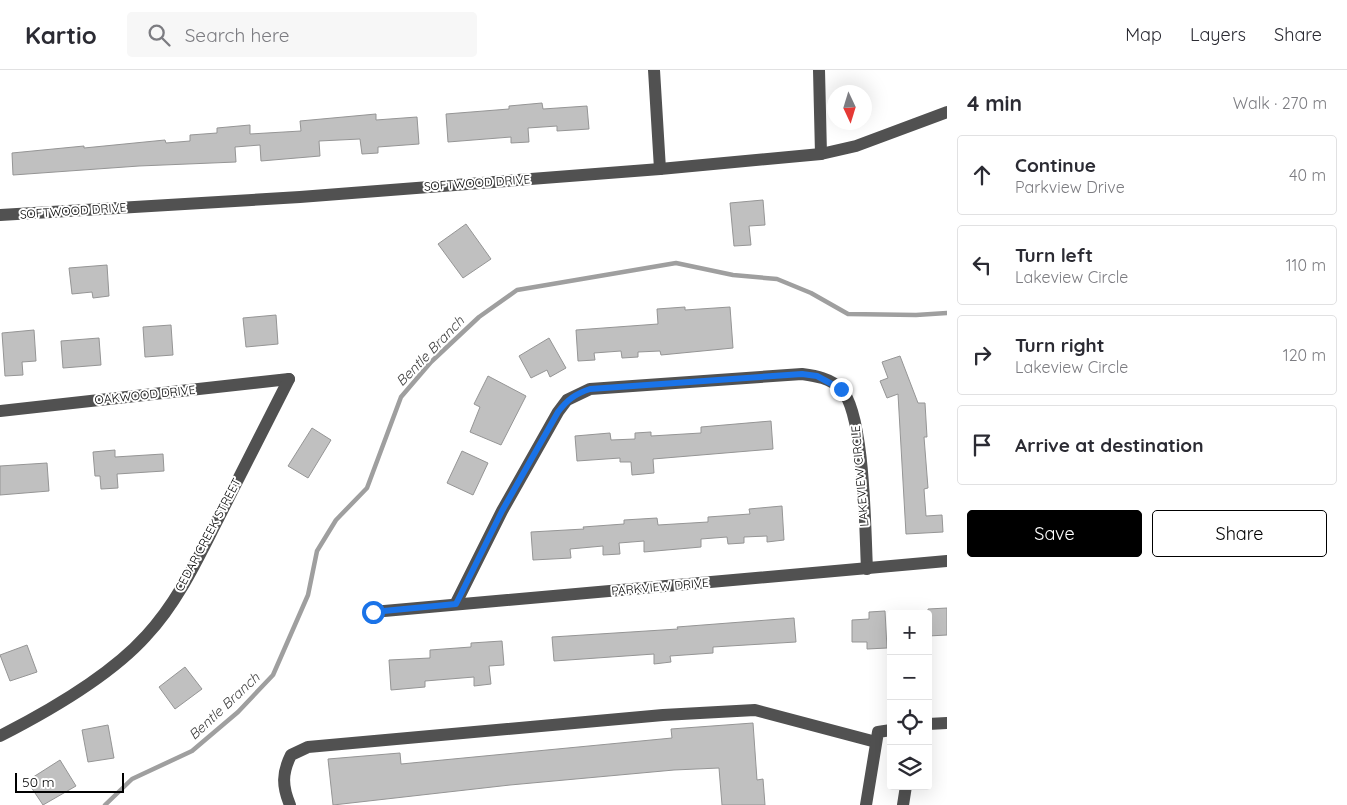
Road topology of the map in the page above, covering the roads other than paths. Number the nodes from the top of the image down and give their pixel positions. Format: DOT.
graph roads {
  1 [pos="654,70"];
  2 [pos="819,70"];
  3 [pos="947,112"];
  4 [pos="821,154"];
  5 [pos="660,169"];
  6 [pos="0,215"];
  7 [pos="289,378"];
  8 [pos="0,411"];
  9 [pos="947,561"];
  10 [pos="867,569"];
  11 [pos="456,604"];
  12 [pos="373,612"];
  13 [pos="947,723"];
  14 [pos="932,724"];
  15 [pos="887,731"];
  16 [pos="0,736"];
  17 [pos="876,742"];
  18 [pos="905,790"];
  19 [pos="290,805"];
  20 [pos="866,805"];
  21 [pos="903,805"];
  1 -- 5 [label="street"];
  2 -- 4 [label="street"];
  3 -- 4 [label="street, SOFTWOOD DRIVE"];
  4 -- 5 [label="street, SOFTWOOD DRIVE"];
  5 -- 6 [label="street, SOFTWOOD DRIVE"];
  7 -- 8 [label="street, OAKWOOD DRIVE"];
  7 -- 16 [label="street, CEDAR CREEK STREET"];
  9 -- 10 [label="street, PARKVIEW DRIVE"];
  10 -- 11 [label="street, PARKVIEW DRIVE"];
  10 -- 11 [label="street, LAKEVIEW CIRCLE"];
  11 -- 12 [label="street, PARKVIEW DRIVE"];
  13 -- 14 [label="street"];
  15 -- 17 [label="street"];
  17 -- 19 [label="street"];
  17 -- 20 [label="street"];
  18 -- 21 [label="street"];
}
